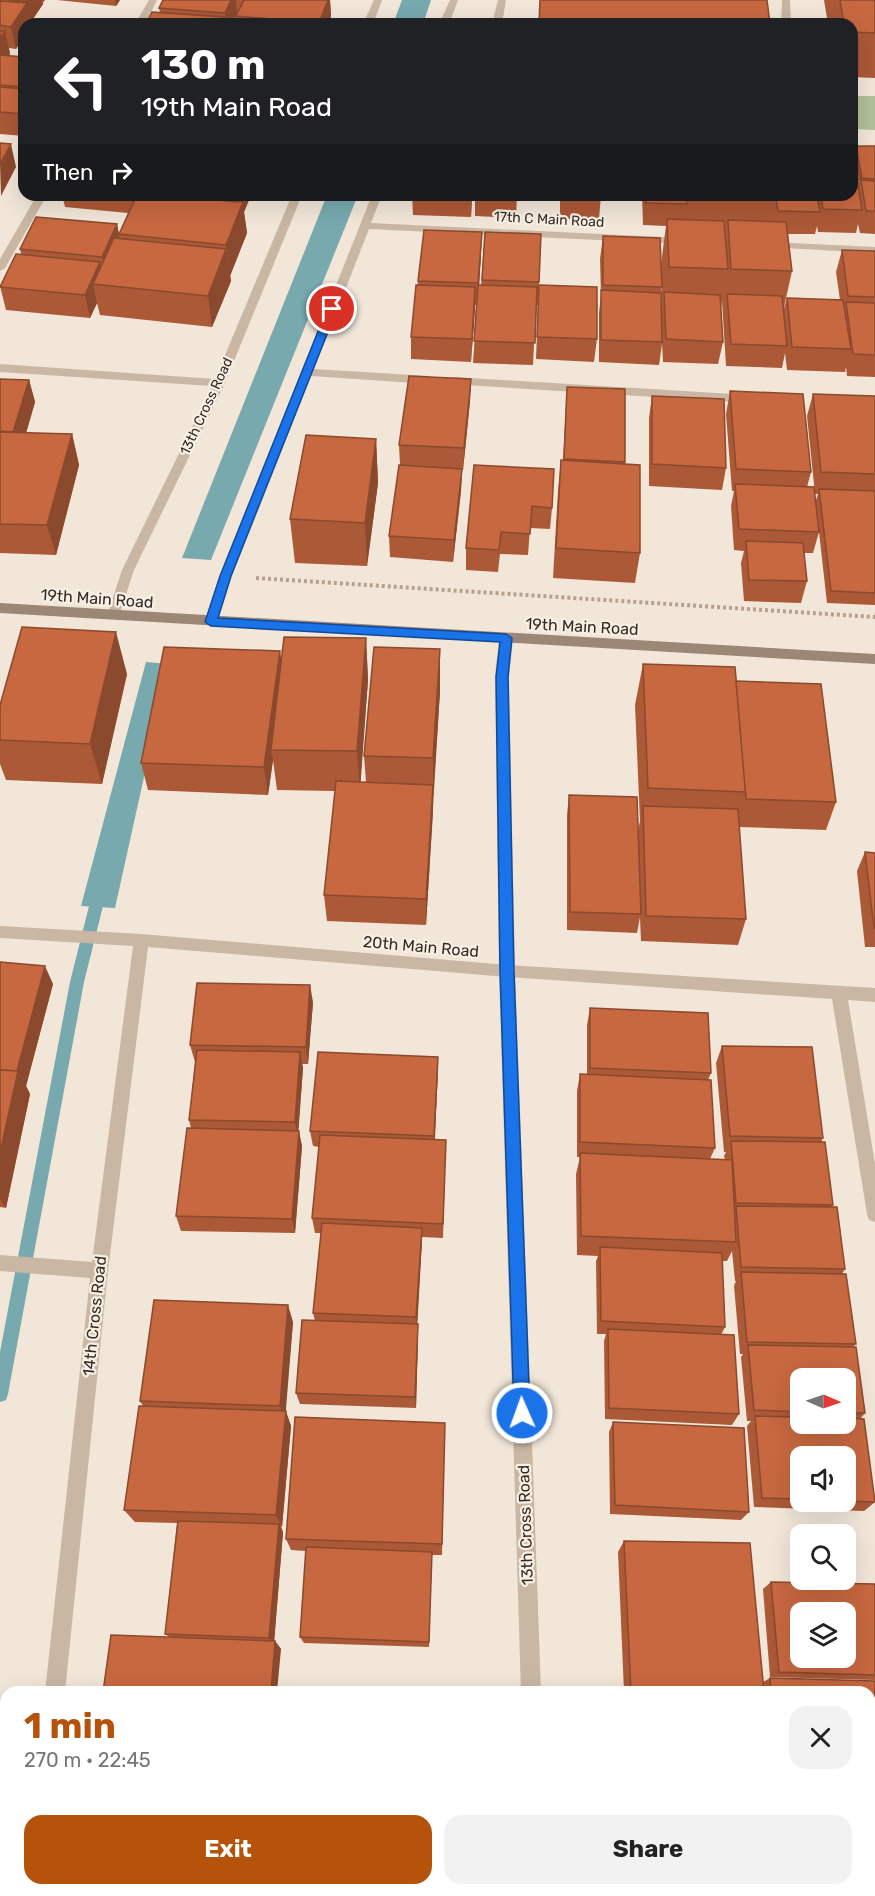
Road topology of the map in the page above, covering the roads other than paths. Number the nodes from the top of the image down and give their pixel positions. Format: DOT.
graph roads {
  1 [pos="153,0"];
  2 [pos="378,0"];
  3 [pos="454,0"];
  4 [pos="502,0"];
  5 [pos="786,0"];
  6 [pos="143,18"];
  7 [pos="370,18"];
  8 [pos="446,18"];
  9 [pos="498,18"];
  10 [pos="786,18"];
  11 [pos="39,201"];
  12 [pos="295,201"];
  13 [pos="375,201"];
  14 [pos="365,226"];
  15 [pos="697,241"];
  16 [pos="756,244"];
  17 [pos="875,250"];
  18 [pos="0,268"];
  19 [pos="0,368"];
  20 [pos="308,372"];
  21 [pos="219,383"];
  22 [pos="757,400"];
  23 [pos="0,608"];
  24 [pos="113,616"];
  25 [pos="211,622"];
  26 [pos="506,638"];
  27 [pos="875,659"];
  28 [pos="0,932"];
  29 [pos="141,940"];
  30 [pos="507,971"];
  31 [pos="839,993"];
  32 [pos="875,995"];
  33 [pos="875,1214"];
  34 [pos="0,1263"];
  35 [pos="99,1270"];
  36 [pos="56,1686"];
  37 [pos="531,1686"];
  1 -- 6 [label="street"];
  2 -- 7 [label="street"];
  3 -- 8 [label="street"];
  4 -- 9 [label="street"];
  5 -- 10 [label="street"];
  11 -- 18 [label="street"];
  12 -- 21 [label="street, 13th Cross Road"];
  13 -- 14 [label="street"];
  14 -- 15 [label="street, 17th C Main Road"];
  14 -- 20 [label="street"];
  16 -- 17 [label="street"];
  19 -- 21 [label="street"];
  20 -- 22 [label="street"];
  20 -- 25 [label="street"];
  21 -- 24 [label="street, 13th Cross Road"];
  23 -- 24 [label="main road, 19th Main Road"];
  24 -- 25 [label="main road, 19th Main Road"];
  25 -- 26 [label="main road, 19th Main Road"];
  26 -- 27 [label="main road, 19th Main Road"];
  26 -- 30 [label="street, 13th Cross Road"];
  28 -- 29 [label="street, 20th Main Road"];
  29 -- 30 [label="street, 20th Main Road"];
  29 -- 35 [label="street, 14th Cross Road"];
  30 -- 31 [label="street, 20th Main Road"];
  30 -- 37 [label="street, 13th Cross Road"];
  31 -- 32 [label="street, 20th Main Road"];
  31 -- 33 [label="street"];
  34 -- 35 [label="street"];
  35 -- 36 [label="street, 14th Cross Road"];
}
